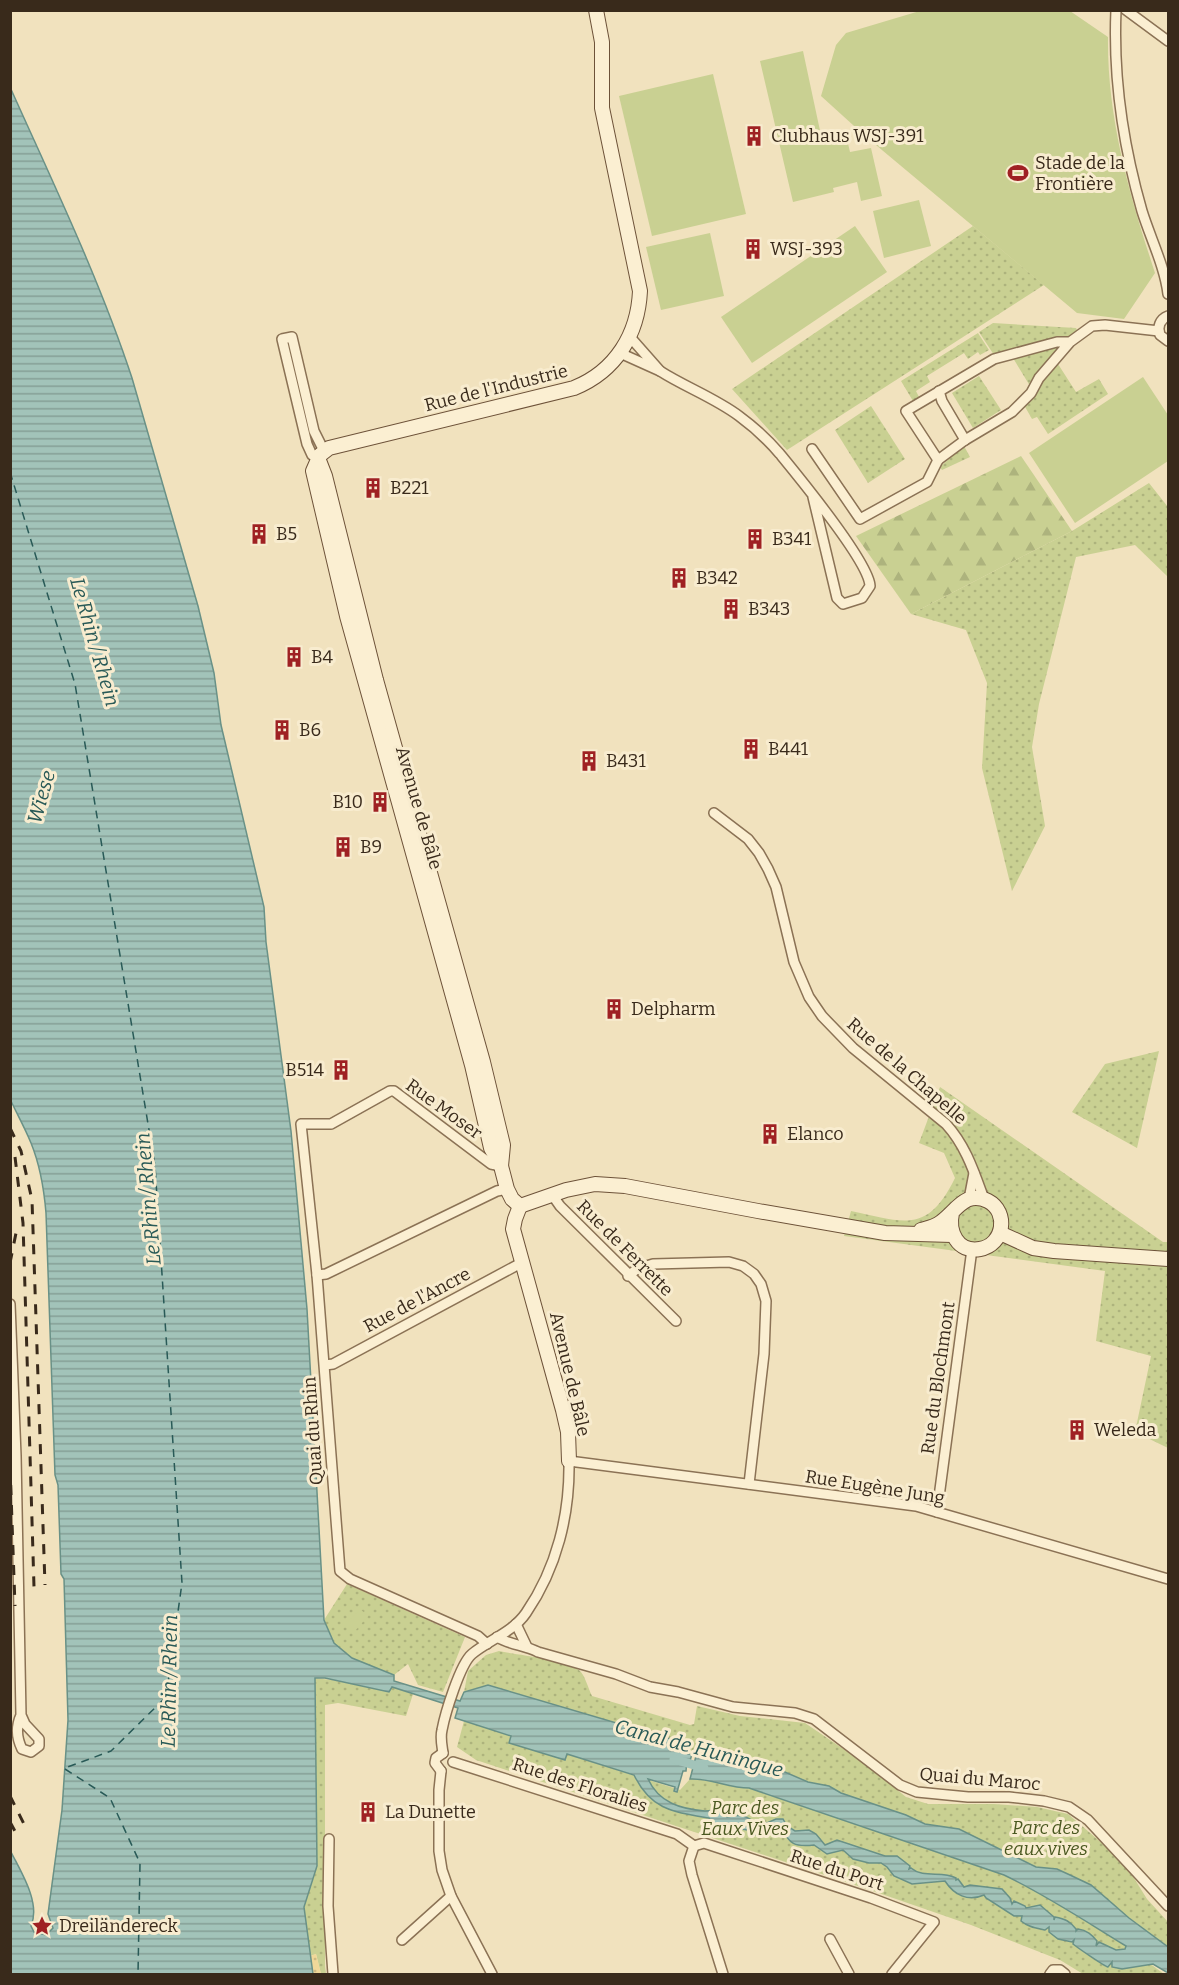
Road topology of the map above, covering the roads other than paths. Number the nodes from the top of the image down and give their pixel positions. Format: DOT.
graph roads {
  1 [pos="596,10"];
  2 [pos="1116,10"];
  3 [pos="1126,10"];
  4 [pos="1168,41"];
  5 [pos="1168,294"];
  6 [pos="1168,316"];
  7 [pos="1159,331"];
  8 [pos="630,337"];
  9 [pos="1168,341"];
  10 [pos="1070,342"];
  11 [pos="620,353"];
  12 [pos="660,371"];
  13 [pos="939,391"];
  14 [pos="965,440"];
  15 [pos="812,449"];
  16 [pos="324,452"];
  17 [pos="938,460"];
  18 [pos="813,497"];
  19 [pos="714,813"];
  20 [pos="302,1124"];
  21 [pos="501,1166"];
  22 [pos="974,1173"];
  23 [pos="507,1189"];
  24 [pos="553,1196"];
  25 [pos="969,1199"];
  26 [pos="984,1199"];
  27 [pos="520,1206"];
  28 [pos="952,1213"];
  29 [pos="914,1233"];
  30 [pos="1000,1233"];
  31 [pos="952,1235"];
  32 [pos="972,1249"];
  33 [pos="1168,1259"];
  34 [pos="523,1262"];
  35 [pos="317,1275"];
  36 [pos="628,1276"];
  37 [pos="10,1304"];
  38 [pos="676,1322"];
  39 [pos="325,1365"];
  40 [pos="569,1461"];
  41 [pos="749,1484"];
  42 [pos="937,1512"];
  43 [pos="1168,1579"];
  44 [pos="516,1624"];
  45 [pos="497,1637"];
  46 [pos="487,1644"];
  47 [pos="527,1647"];
  48 [pos="21,1715"];
  49 [pos="443,1753"];
  50 [pos="453,1762"];
  51 [pos="441,1771"];
  52 [pos="329,1839"];
  53 [pos="694,1846"];
  54 [pos="451,1896"];
  55 [pos="1168,1906"];
  56 [pos="830,1939"];
  57 [pos="402,1940"];
  58 [pos="1051,1972"];
  59 [pos="333,1974"];
  60 [pos="492,1974"];
  61 [pos="723,1974"];
  62 [pos="849,1974"];
  63 [pos="892,1974"];
  64 [pos="1065,1974"];
  1 -- 8 [label="main road, Rue de l'Industrie"];
  2 -- 5 [label="street"];
  3 -- 4 [label="street"];
  6 -- 7 [label="street"];
  7 -- 9 [label="street"];
  7 -- 10 [label="street"];
  8 -- 11 [label="main road, Rue de l'Industrie"];
  8 -- 12 [label="street"];
  10 -- 13 [label="street"];
  10 -- 14 [label="street"];
  11 -- 12 [label="street"];
  11 -- 16 [label="main road, Rue de l'Industrie"];
  12 -- 18 [label="street"];
  13 -- 14 [label="street"];
  13 -- 17 [label="street"];
  14 -- 17 [label="street"];
  15 -- 17 [label="street"];
  16 -- 16 [label="street, Avenue de Bâle"];
  16 -- 21 [label="main road, Avenue de Bâle"];
  18 -- 18 [label="street"];
  19 -- 22 [label="street, Rue de la Chapelle"];
  20 -- 21 [label="street, Rue Moser"];
  20 -- 35 [label="street, Quai du Rhin"];
  21 -- 23 [label="main road, Avenue de Bâle"];
  22 -- 25 [label="street"];
  22 -- 26 [label="street, Rue de la Chapelle"];
  23 -- 27 [label="main road, Avenue de Bâle"];
  23 -- 35 [label="street"];
  24 -- 27 [label="main road"];
  24 -- 29 [label="main road"];
  24 -- 36 [label="street, Rue de Ferrette"];
  25 -- 26 [label="main road"];
  25 -- 28 [label="main road"];
  26 -- 30 [label="main road"];
  27 -- 34 [label="main road, Avenue de Bâle"];
  28 -- 29 [label="main road"];
  28 -- 31 [label="main road"];
  29 -- 31 [label="main road"];
  30 -- 32 [label="main road"];
  30 -- 33 [label="main road"];
  31 -- 32 [label="main road"];
  32 -- 42 [label="street, Rue du Blochmont"];
  34 -- 39 [label="street, Rue de l'Ancre"];
  34 -- 40 [label="main road, Avenue de Bâle"];
  35 -- 39 [label="street, Quai du Rhin"];
  36 -- 38 [label="street, Rue de Ferrette"];
  36 -- 41 [label="street"];
  37 -- 48 [label="street"];
  39 -- 46 [label="street, Quai du Rhin"];
  40 -- 41 [label="street, Rue Eugène Jung"];
  40 -- 44 [label="street, Avenue de Bâle"];
  41 -- 42 [label="street, Rue Eugène Jung"];
  42 -- 43 [label="street, Rue Eugène Jung"];
  44 -- 45 [label="street, Avenue de Bâle"];
  44 -- 47 [label="street"];
  45 -- 46 [label="street, Avenue de Bâle"];
  45 -- 47 [label="street, Quai du Maroc"];
  46 -- 49 [label="street, Avenue de Bâle"];
  47 -- 55 [label="street, Quai du Maroc"];
  49 -- 50 [label="street"];
  49 -- 51 [label="street"];
  50 -- 51 [label="street"];
  50 -- 53 [label="street, Rue des Floralies"];
  51 -- 54 [label="street"];
  52 -- 59 [label="street"];
  53 -- 61 [label="street"];
  53 -- 63 [label="street, Rue du Port"];
  54 -- 57 [label="street"];
  54 -- 60 [label="street"];
  56 -- 62 [label="street"];
  58 -- 64 [label="street"];
}
